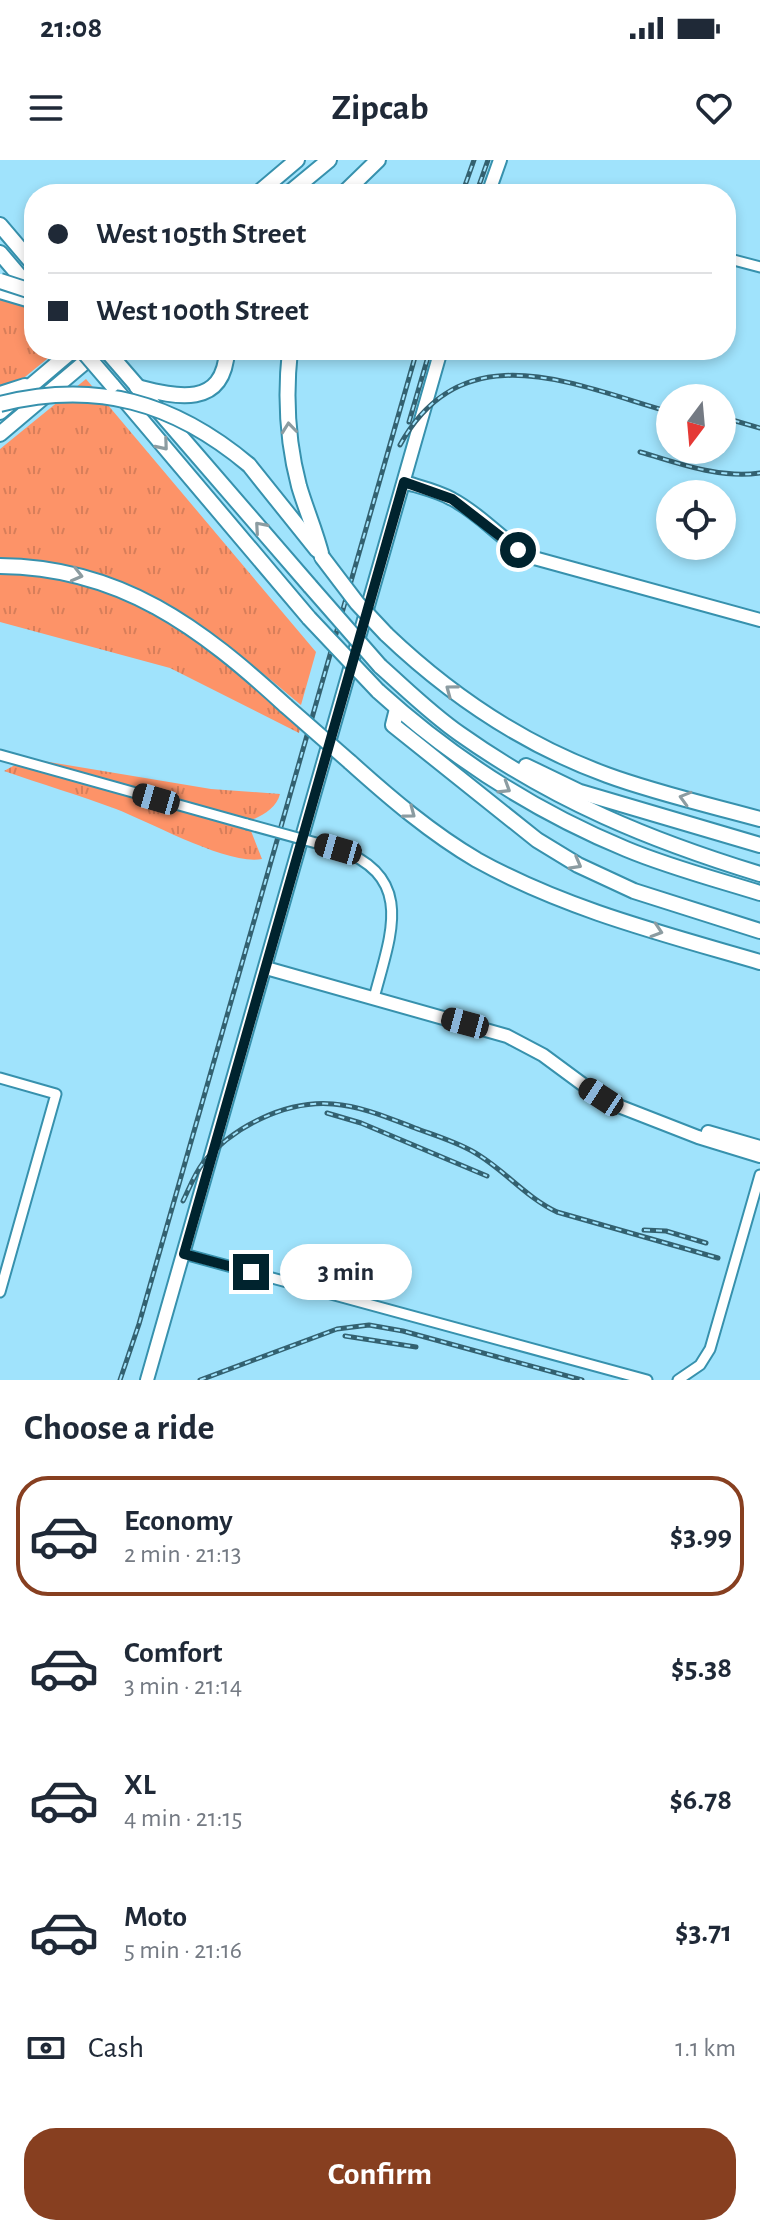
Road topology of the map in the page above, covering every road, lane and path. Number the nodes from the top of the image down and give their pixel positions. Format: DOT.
graph roads {
  1 [pos="297,160"];
  2 [pos="329,160"];
  3 [pos="380,160"];
  4 [pos="500,160"];
  5 [pos="269,184"];
  6 [pos="300,184"];
  7 [pos="354,184"];
  8 [pos="364,184"];
  9 [pos="493,184"];
  10 [pos="0,225"];
  11 [pos="0,253"];
  12 [pos="24,253"];
  13 [pos="736,261"];
  14 [pos="760,267"];
  15 [pos="0,281"];
  16 [pos="24,281"];
  17 [pos="24,289"];
  18 [pos="0,291"];
  19 [pos="24,298"];
  20 [pos="61,360"];
  21 [pos="87,360"];
  22 [pos="91,360"];
  23 [pos="115,360"];
  24 [pos="226,360"];
  25 [pos="289,360"];
  26 [pos="438,360"];
  27 [pos="33,383"];
  28 [pos="137,387"];
  29 [pos="0,394"];
  30 [pos="0,404"];
  31 [pos="0,412"];
  32 [pos="0,434"];
  33 [pos="404,482"];
  34 [pos="322,557"];
  35 [pos="0,566"];
  36 [pos="760,620"];
  37 [pos="397,709"];
  38 [pos="459,733"];
  39 [pos="0,755"];
  40 [pos="760,819"];
  41 [pos="760,845"];
  42 [pos="760,874"];
  43 [pos="760,893"];
  44 [pos="760,931"];
  45 [pos="727,954"];
  46 [pos="760,962"];
  47 [pos="266,968"];
  48 [pos="760,973"];
  49 [pos="374,998"];
  50 [pos="0,1078"];
  51 [pos="678,1127"];
  52 [pos="760,1147"];
  53 [pos="760,1156"];
  54 [pos="760,1175"];
  55 [pos="184,1254"];
  56 [pos="0,1292"];
  57 [pos="682,1378"];
  58 [pos="147,1380"];
  59 [pos="647,1380"];
  1 -- 5 [label="highway"];
  2 -- 6 [label="highway"];
  3 -- 7 [label="highway"];
  3 -- 8 [label="highway"];
  4 -- 9 [label="main road"];
  10 -- 12 [label="highway"];
  11 -- 16 [label="highway"];
  13 -- 14 [label="street"];
  15 -- 17 [label="highway, bridge"];
  18 -- 19 [label="highway"];
  20 -- 27 [label="highway"];
  21 -- 32 [label="highway"];
  22 -- 37 [label="highway, one-way, bridge"];
  23 -- 28 [label="highway"];
  24 -- 28 [label="highway"];
  34 -- 25 [label="highway, one-way"];
  26 -- 33 [label="main road"];
  27 -- 29 [label="highway"];
  27 -- 31 [label="highway"];
  38 -- 28 [label="highway, one-way, bridge"];
  30 -- 34 [label="highway, bridge"];
  33 -- 36 [label="main road"];
  33 -- 47 [label="main road"];
  40 -- 34 [label="highway, one-way, bridge"];
  35 -- 45 [label="highway, one-way, bridge"];
  37 -- 43 [label="highway, one-way"];
  37 -- 44 [label="highway, one-way"];
  38 -- 41 [label="highway"];
  38 -- 42 [label="highway"];
  39 -- 49 [label="street, bridge"];
  45 -- 46 [label="highway"];
  45 -- 48 [label="highway"];
  47 -- 49 [label="main road"];
  47 -- 55 [label="main road"];
  49 -- 51 [label="main road"];
  50 -- 56 [label="street"];
  51 -- 52 [label="main road"];
  51 -- 53 [label="main road"];
  54 -- 57 [label="street"];
  55 -- 58 [label="main road"];
  55 -- 59 [label="street"];
}
